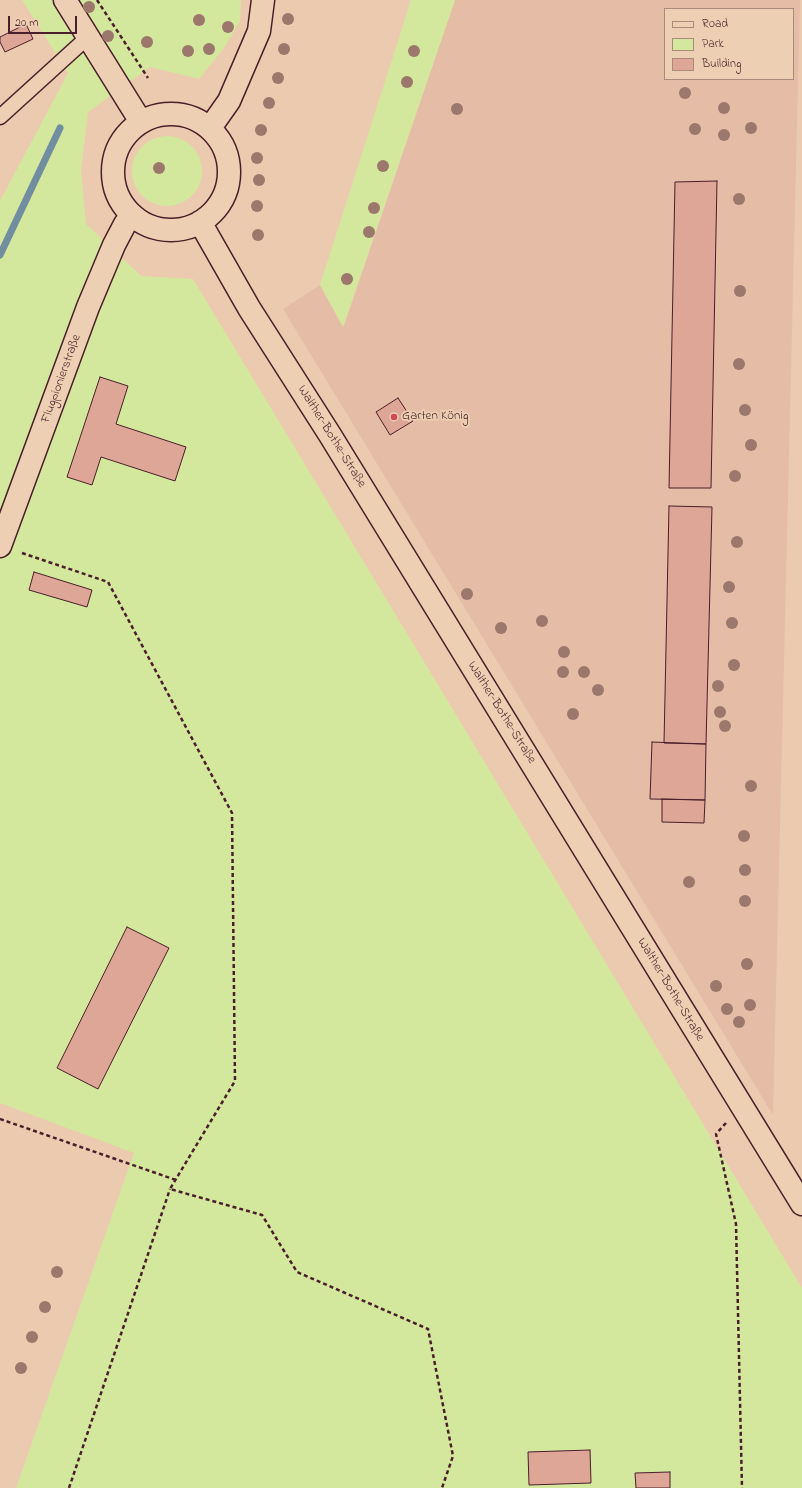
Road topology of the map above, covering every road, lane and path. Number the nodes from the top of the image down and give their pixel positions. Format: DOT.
graph roads {
  1 [pos="65,0"];
  2 [pos="97,0"];
  3 [pos="263,0"];
  4 [pos="88,37"];
  5 [pos="148,78"];
  6 [pos="0,117"];
  7 [pos="140,122"];
  8 [pos="210,128"];
  9 [pos="133,216"];
  10 [pos="200,222"];
  11 [pos="0,546"];
  12 [pos="741,1107"];
  13 [pos="0,1119"];
  14 [pos="176,1180"];
  15 [pos="170,1189"];
  16 [pos="802,1204"];
  17 [pos="69,1488"];
  18 [pos="442,1488"];
  19 [pos="742,1488"];
  1 -- 4 [label="street"];
  2 -- 5 [label="path"];
  3 -- 8 [label="street"];
  4 -- 6 [label="lane"];
  4 -- 7 [label="street"];
  7 -- 8 [label="street"];
  7 -- 9 [label="street"];
  8 -- 10 [label="street"];
  9 -- 10 [label="street"];
  9 -- 11 [label="street, Flugpionierstraße"];
  10 -- 12 [label="street, Walther-Bothe-Straße"];
  11 -- 14 [label="path"];
  12 -- 16 [label="street, Walther-Bothe-Straße"];
  12 -- 19 [label="path"];
  13 -- 14 [label="path"];
  14 -- 15 [label="path"];
  15 -- 17 [label="path"];
  15 -- 18 [label="path"];
}
